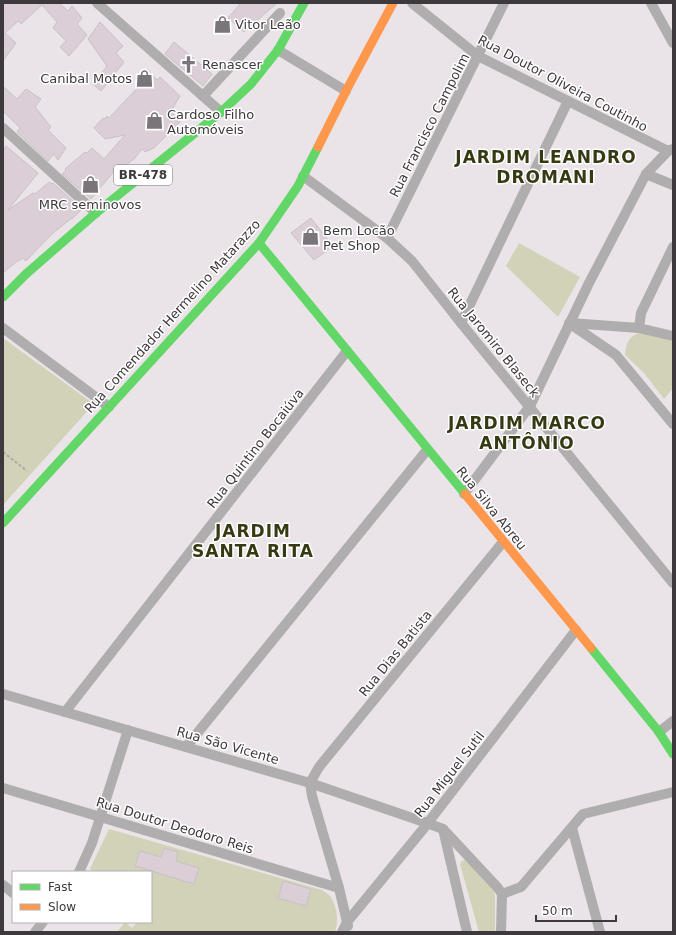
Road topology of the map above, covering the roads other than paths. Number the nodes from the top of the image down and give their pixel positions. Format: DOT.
graph roads {
  1 [pos="97,3"];
  2 [pos="304,3"];
  3 [pos="393,3"];
  4 [pos="412,3"];
  5 [pos="504,3"];
  6 [pos="651,3"];
  7 [pos="280,12"];
  8 [pos="673,43"];
  9 [pos="278,50"];
  10 [pos="478,56"];
  11 [pos="346,91"];
  12 [pos="203,96"];
  13 [pos="568,101"];
  14 [pos="221,112"];
  15 [pos="3,128"];
  16 [pos="670,150"];
  17 [pos="646,174"];
  18 [pos="304,176"];
  19 [pos="673,185"];
  20 [pos="96,213"];
  21 [pos="387,238"];
  22 [pos="259,243"];
  23 [pos="673,247"];
  24 [pos="3,297"];
  25 [pos="461,323"];
  26 [pos="569,323"];
  27 [pos="3,328"];
  28 [pos="639,328"];
  29 [pos="673,336"];
  30 [pos="347,351"];
  31 [pos="530,406"];
  32 [pos="109,407"];
  33 [pos="673,424"];
  34 [pos="428,450"];
  35 [pos="464,494"];
  36 [pos="3,523"];
  37 [pos="503,542"];
  38 [pos="673,583"];
  39 [pos="576,630"];
  40 [pos="3,694"];
  41 [pos="65,712"];
  42 [pos="673,721"];
  43 [pos="128,730"];
  44 [pos="659,732"];
  45 [pos="186,747"];
  46 [pos="673,754"];
  47 [pos="310,783"];
  48 [pos="3,788"];
  49 [pos="673,792"];
  50 [pos="100,817"];
  51 [pos="427,823"];
  52 [pos="572,828"];
  53 [pos="443,829"];
  54 [pos="465,852"];
  55 [pos="450,860"];
  56 [pos="79,871"];
  57 [pos="3,885"];
  58 [pos="339,888"];
  59 [pos="12,892"];
  60 [pos="502,894"];
  61 [pos="42,923"];
  62 [pos="348,927"];
  63 [pos="35,932"];
  64 [pos="342,932"];
  65 [pos="467,932"];
  66 [pos="501,932"];
  67 [pos="600,932"];
  1 -- 12 [label="street"];
  2 -- 9 [label="main road, BR-478"];
  3 -- 11 [label="main road, Rua Comendador Hermelino Matarazzo"];
  4 -- 10 [label="street, Rua Doutor Oliveira Coutinho"];
  5 -- 10 [label="street, Rua Francisco Campolim"];
  6 -- 8 [label="street"];
  7 -- 12 [label="street"];
  9 -- 11 [label="street"];
  9 -- 14 [label="main road, BR-478"];
  10 -- 13 [label="street, Rua Doutor Oliveira Coutinho"];
  10 -- 21 [label="street, Rua Francisco Campolim"];
  11 -- 18 [label="main road, Rua Comendador Hermelino Matarazzo"];
  12 -- 14 [label="street"];
  13 -- 16 [label="street, Rua Doutor Oliveira Coutinho"];
  13 -- 25 [label="street"];
  14 -- 20 [label="main road, BR-478"];
  15 -- 20 [label="street"];
  16 -- 17 [label="street"];
  17 -- 19 [label="street"];
  17 -- 26 [label="street"];
  18 -- 21 [label="street, Rua Jaromiro Blaseck"];
  18 -- 22 [label="main road, Rua Comendador Hermelino Matarazzo"];
  20 -- 24 [label="main road, BR-478"];
  21 -- 25 [label="street, Rua Jaromiro Blaseck"];
  22 -- 30 [label="main road, Rua Silva Abreu"];
  22 -- 32 [label="main road, Rua Comendador Hermelino Matarazzo"];
  23 -- 28 [label="street"];
  25 -- 31 [label="street, Rua Jaromiro Blaseck"];
  26 -- 28 [label="street"];
  26 -- 31 [label="street"];
  26 -- 33 [label="street"];
  27 -- 32 [label="street"];
  28 -- 29 [label="street"];
  30 -- 34 [label="main road, Rua Silva Abreu"];
  30 -- 41 [label="street, Rua Quintino Bocaiúva"];
  31 -- 35 [label="street"];
  31 -- 38 [label="street, Rua Jaromiro Blaseck"];
  32 -- 36 [label="main road, Rua Comendador Hermelino Matarazzo"];
  34 -- 35 [label="main road, Rua Silva Abreu"];
  34 -- 45 [label="street"];
  35 -- 37 [label="main road, Rua Silva Abreu"];
  37 -- 39 [label="main road, Rua Silva Abreu"];
  37 -- 47 [label="street, Rua Dias Batista"];
  39 -- 44 [label="main road, Rua Silva Abreu"];
  39 -- 51 [label="street, Rua Miguel Sutil"];
  40 -- 41 [label="street, Rua São Vicente"];
  41 -- 43 [label="street, Rua São Vicente"];
  42 -- 44 [label="street"];
  43 -- 45 [label="street, Rua São Vicente"];
  43 -- 50 [label="street"];
  44 -- 46 [label="main road, Rua Silva Abreu"];
  45 -- 47 [label="street, Rua São Vicente"];
  47 -- 51 [label="street, Rua São Vicente"];
  47 -- 58 [label="street"];
  48 -- 50 [label="street, Rua Doutor Deodoro Reis"];
  49 -- 52 [label="street"];
  50 -- 56 [label="street"];
  50 -- 58 [label="street, Rua Doutor Deodoro Reis"];
  51 -- 53 [label="street, Rua São Vicente"];
  51 -- 62 [label="street, Rua Miguel Sutil"];
  52 -- 60 [label="street"];
  52 -- 67 [label="street"];
  53 -- 54 [label="street"];
  53 -- 55 [label="street"];
  54 -- 55 [label="street"];
  54 -- 60 [label="street"];
  55 -- 65 [label="street"];
  57 -- 59 [label="street"];
  58 -- 62 [label="street"];
  60 -- 66 [label="street"];
  61 -- 63 [label="street"];
  62 -- 64 [label="street, Rua Miguel Sutil"];
}
